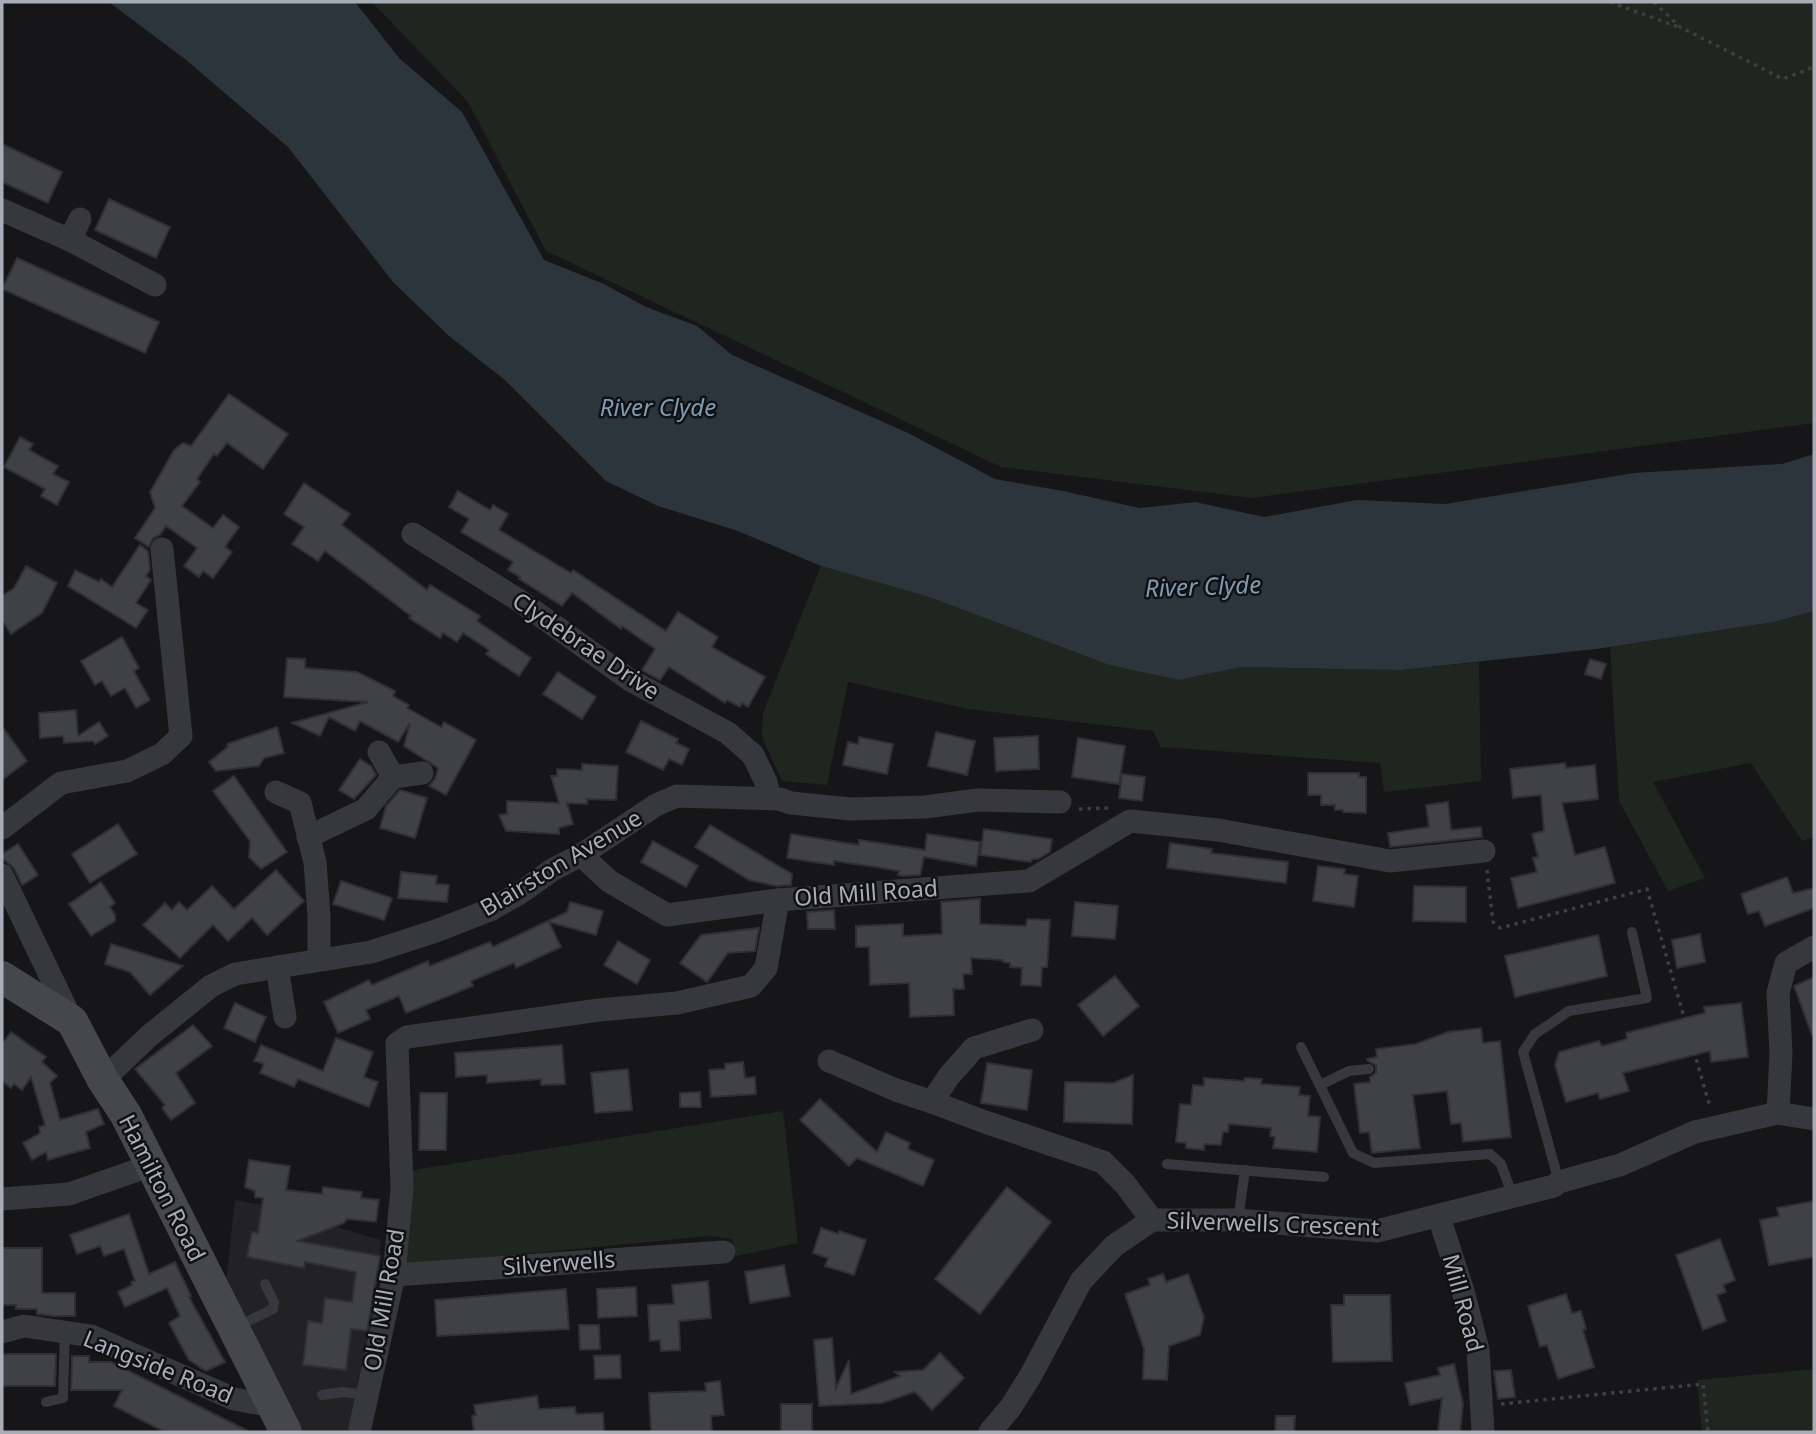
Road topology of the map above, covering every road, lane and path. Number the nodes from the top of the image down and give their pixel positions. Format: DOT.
graph roads {
  1 [pos="1610,2"];
  2 [pos="1654,2"];
  3 [pos="1680,27"];
  4 [pos="1814,67"];
  5 [pos="2,211"];
  6 [pos="80,219"];
  7 [pos="70,240"];
  8 [pos="155,285"];
  9 [pos="413,534"];
  10 [pos="162,549"];
  11 [pos="379,752"];
  12 [pos="422,773"];
  13 [pos="393,776"];
  14 [pos="276,792"];
  15 [pos="770,798"];
  16 [pos="1060,802"];
  17 [pos="1119,808"];
  18 [pos="2,828"];
  19 [pos="309,837"];
  20 [pos="1484,850"];
  21 [pos="581,855"];
  22 [pos="2,875"];
  23 [pos="779,900"];
  24 [pos="1632,932"];
  25 [pos="1814,947"];
  26 [pos="320,958"];
  27 [pos="277,967"];
  28 [pos="2,977"];
  29 [pos="285,1017"];
  30 [pos="72,1021"];
  31 [pos="1032,1030"];
  32 [pos="1301,1047"];
  33 [pos="830,1060"];
  34 [pos="1369,1069"];
  35 [pos="103,1080"];
  36 [pos="1320,1085"];
  37 [pos="932,1102"];
  38 [pos="1778,1113"];
  39 [pos="1814,1119"];
  40 [pos="1716,1127"];
  41 [pos="1167,1164"];
  42 [pos="152,1165"];
  43 [pos="1245,1170"];
  44 [pos="1324,1177"];
  45 [pos="1559,1182"];
  46 [pos="1513,1197"];
  47 [pos="2,1199"];
  48 [pos="1439,1217"];
  49 [pos="1152,1220"];
  50 [pos="1238,1220"];
  51 [pos="724,1252"];
  52 [pos="394,1275"];
  53 [pos="265,1284"];
  54 [pos="233,1328"];
  55 [pos="2,1332"];
  56 [pos="65,1332"];
  57 [pos="322,1395"];
  58 [pos="367,1395"];
  59 [pos="46,1402"];
  60 [pos="1481,1406"];
  61 [pos="279,1419"];
  62 [pos="359,1432"];
  63 [pos="990,1432"];
  64 [pos="1483,1432"];
  65 [pos="1708,1432"];
  1 -- 3 [label="path"];
  2 -- 3 [label="path"];
  3 -- 4 [label="path"];
  5 -- 7 [label="street"];
  6 -- 7 [label="street"];
  7 -- 8 [label="street"];
  9 -- 15 [label="street, Clydebrae Drive"];
  10 -- 18 [label="street"];
  11 -- 13 [label="street"];
  12 -- 13 [label="street"];
  13 -- 19 [label="street"];
  14 -- 19 [label="street"];
  15 -- 16 [label="street, Blairston Avenue"];
  15 -- 21 [label="street, Blairston Avenue"];
  16 -- 17 [label="path"];
  19 -- 26 [label="street"];
  20 -- 23 [label="street, Old Mill Road"];
  20 -- 40 [label="path"];
  21 -- 23 [label="street"];
  21 -- 26 [label="street, Blairston Avenue"];
  22 -- 30 [label="street"];
  23 -- 52 [label="street, Old Mill Road"];
  24 -- 45 [label="lane"];
  25 -- 38 [label="street"];
  26 -- 27 [label="street, Blairston Avenue"];
  27 -- 29 [label="street"];
  27 -- 35 [label="street, Blairston Avenue"];
  28 -- 30 [label="main road"];
  30 -- 35 [label="main road, Hamilton Road"];
  31 -- 37 [label="street"];
  32 -- 36 [label="lane"];
  33 -- 37 [label="street"];
  34 -- 36 [label="lane"];
  35 -- 42 [label="main road, Hamilton Road"];
  36 -- 46 [label="lane"];
  37 -- 49 [label="street"];
  38 -- 39 [label="street, Silverwells Crescent"];
  38 -- 40 [label="street, Silverwells Crescent"];
  40 -- 45 [label="street, Silverwells Crescent"];
  41 -- 43 [label="lane"];
  42 -- 47 [label="street"];
  42 -- 54 [label="main road, Hamilton Road"];
  43 -- 44 [label="lane"];
  43 -- 50 [label="lane"];
  45 -- 46 [label="street, Silverwells Crescent"];
  46 -- 48 [label="street, Silverwells Crescent"];
  48 -- 50 [label="street, Silverwells Crescent"];
  48 -- 60 [label="street, Mill Road"];
  49 -- 50 [label="street, Silverwells Crescent"];
  49 -- 63 [label="street, Silverwells Crescent"];
  51 -- 52 [label="street, Silverwells"];
  52 -- 58 [label="street, Old Mill Road"];
  53 -- 54 [label="lane"];
  54 -- 61 [label="main road, Hamilton Road"];
  55 -- 56 [label="street, Langside Road"];
  56 -- 59 [label="lane"];
  56 -- 61 [label="street, Langside Road"];
  57 -- 58 [label="lane"];
  58 -- 62 [label="street, Old Mill Road"];
  60 -- 64 [label="street, Mill Road"];
  60 -- 65 [label="path"];
}
